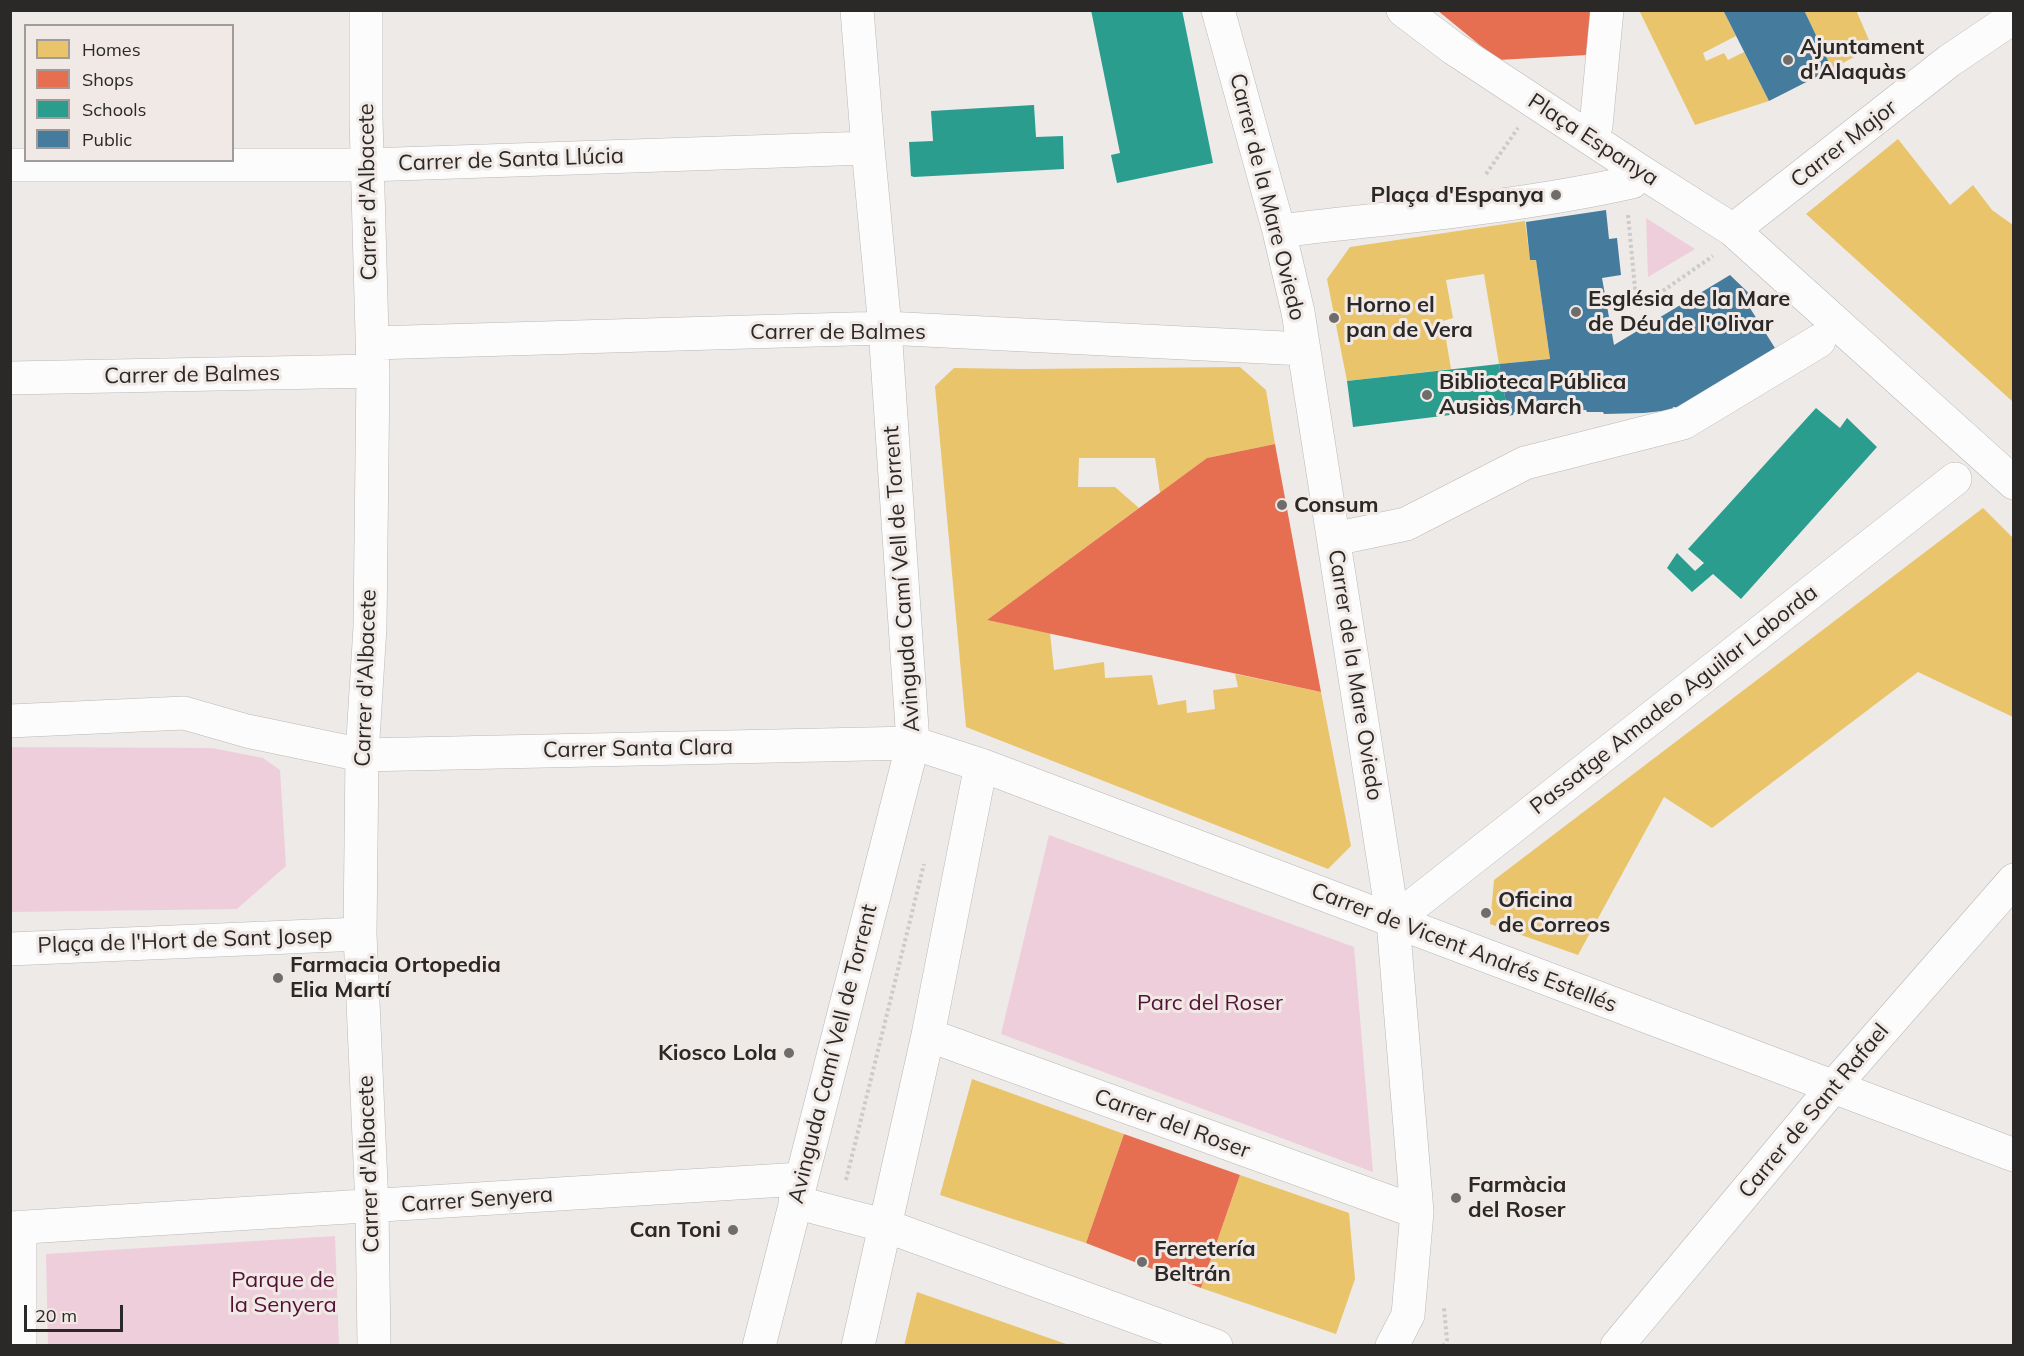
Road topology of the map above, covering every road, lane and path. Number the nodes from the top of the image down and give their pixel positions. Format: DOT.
graph roads {
  1 [pos="366,10"];
  2 [pos="857,10"];
  3 [pos="1218,10"];
  4 [pos="1403,10"];
  5 [pos="1607,10"];
  6 [pos="2013,17"];
  7 [pos="1518,127"];
  8 [pos="1589,137"];
  9 [pos="868,148"];
  10 [pos="10,165"];
  11 [pos="367,165"];
  12 [pos="1628,182"];
  13 [pos="1462,209"];
  14 [pos="1279,231"];
  15 [pos="1726,241"];
  16 [pos="885,328"];
  17 [pos="1818,341"];
  18 [pos="1304,349"];
  19 [pos="373,357"];
  20 [pos="10,378"];
  21 [pos="1955,479"];
  22 [pos="2013,483"];
  23 [pos="1334,539"];
  24 [pos="10,721"];
  25 [pos="914,743"];
  26 [pos="362,755"];
  27 [pos="981,765"];
  28 [pos="925,864"];
  29 [pos="2013,880"];
  30 [pos="1394,921"];
  31 [pos="360,934"];
  32 [pos="10,949"];
  33 [pos="928,1035"];
  34 [pos="1834,1086"];
  35 [pos="2013,1155"];
  36 [pos="798,1191"];
  37 [pos="372,1206"];
  38 [pos="1417,1212"];
  39 [pos="838,1213"];
  40 [pos="886,1226"];
  41 [pos="15,1227"];
  42 [pos="20,1346"];
  43 [pos="374,1346"];
  44 [pos="759,1346"];
  45 [pos="858,1346"];
  46 [pos="1216,1346"];
  47 [pos="1392,1346"];
  48 [pos="1617,1346"];
  1 -- 11 [label="street, Carrer d'Albacete"];
  2 -- 9 [label="street, Avinguda Camí Vell de Torrent"];
  3 -- 14 [label="street, Carrer de la Mare Oviedo"];
  4 -- 8 [label="street, Plaça Espanya"];
  5 -- 8 [label="street"];
  6 -- 15 [label="street, Carrer Major"];
  7 -- 13 [label="path"];
  8 -- 15 [label="street, Plaça Espanya"];
  9 -- 11 [label="street, Carrer de Santa Llúcia"];
  9 -- 16 [label="street, Avinguda Camí Vell de Torrent"];
  10 -- 11 [label="street, Carrer de Santa Llúcia"];
  11 -- 19 [label="street, Carrer d'Albacete"];
  12 -- 13 [label="street"];
  12 -- 15 [label="path"];
  13 -- 14 [label="street"];
  14 -- 18 [label="street, Carrer de la Mare Oviedo"];
  15 -- 22 [label="street, Plaça Espanya"];
  16 -- 18 [label="street, Carrer de Balmes"];
  16 -- 19 [label="street, Carrer de Balmes"];
  16 -- 25 [label="street, Avinguda Camí Vell de Torrent"];
  17 -- 23 [label="street"];
  18 -- 23 [label="street, Carrer de la Mare Oviedo"];
  19 -- 20 [label="street, Carrer de Balmes"];
  19 -- 26 [label="street, Carrer d'Albacete"];
  21 -- 30 [label="street, Passatge Amadeo Aguilar Laborda"];
  23 -- 30 [label="street, Carrer de la Mare Oviedo"];
  24 -- 26 [label="street"];
  25 -- 26 [label="street, Carrer Santa Clara"];
  25 -- 27 [label="street, Carrer de Vicent Andrés Estellés"];
  25 -- 36 [label="street, Avinguda Camí Vell de Torrent"];
  26 -- 31 [label="street, Carrer d'Albacete"];
  27 -- 30 [label="street, Carrer de Vicent Andrés Estellés"];
  27 -- 33 [label="street"];
  28 -- 39 [label="path"];
  29 -- 34 [label="street, Carrer de Sant Rafael"];
  30 -- 34 [label="street, Carrer de Vicent Andrés Estellés"];
  30 -- 38 [label="street, Carrer de la Mare Oviedo"];
  31 -- 32 [label="street, Plaça de l'Hort de Sant Josep"];
  31 -- 37 [label="street, Carrer d'Albacete"];
  33 -- 38 [label="street, Carrer del Roser"];
  33 -- 40 [label="street"];
  34 -- 35 [label="street, Carrer de Vicent Andrés Estellés"];
  34 -- 48 [label="street, Carrer de Sant Rafael"];
  36 -- 37 [label="street, Carrer Senyera"];
  36 -- 39 [label="street, Carrer Senyera"];
  36 -- 44 [label="street, Avinguda Camí Vell de Torrent"];
  37 -- 41 [label="street, Carrer Senyera"];
  37 -- 43 [label="street, Carrer d'Albacete"];
  38 -- 47 [label="street, Carrer de la Mare Oviedo"];
  39 -- 40 [label="street, Carrer Senyera"];
  40 -- 45 [label="street"];
  40 -- 46 [label="street, Carrer Senyera"];
  41 -- 42 [label="street"];
}
